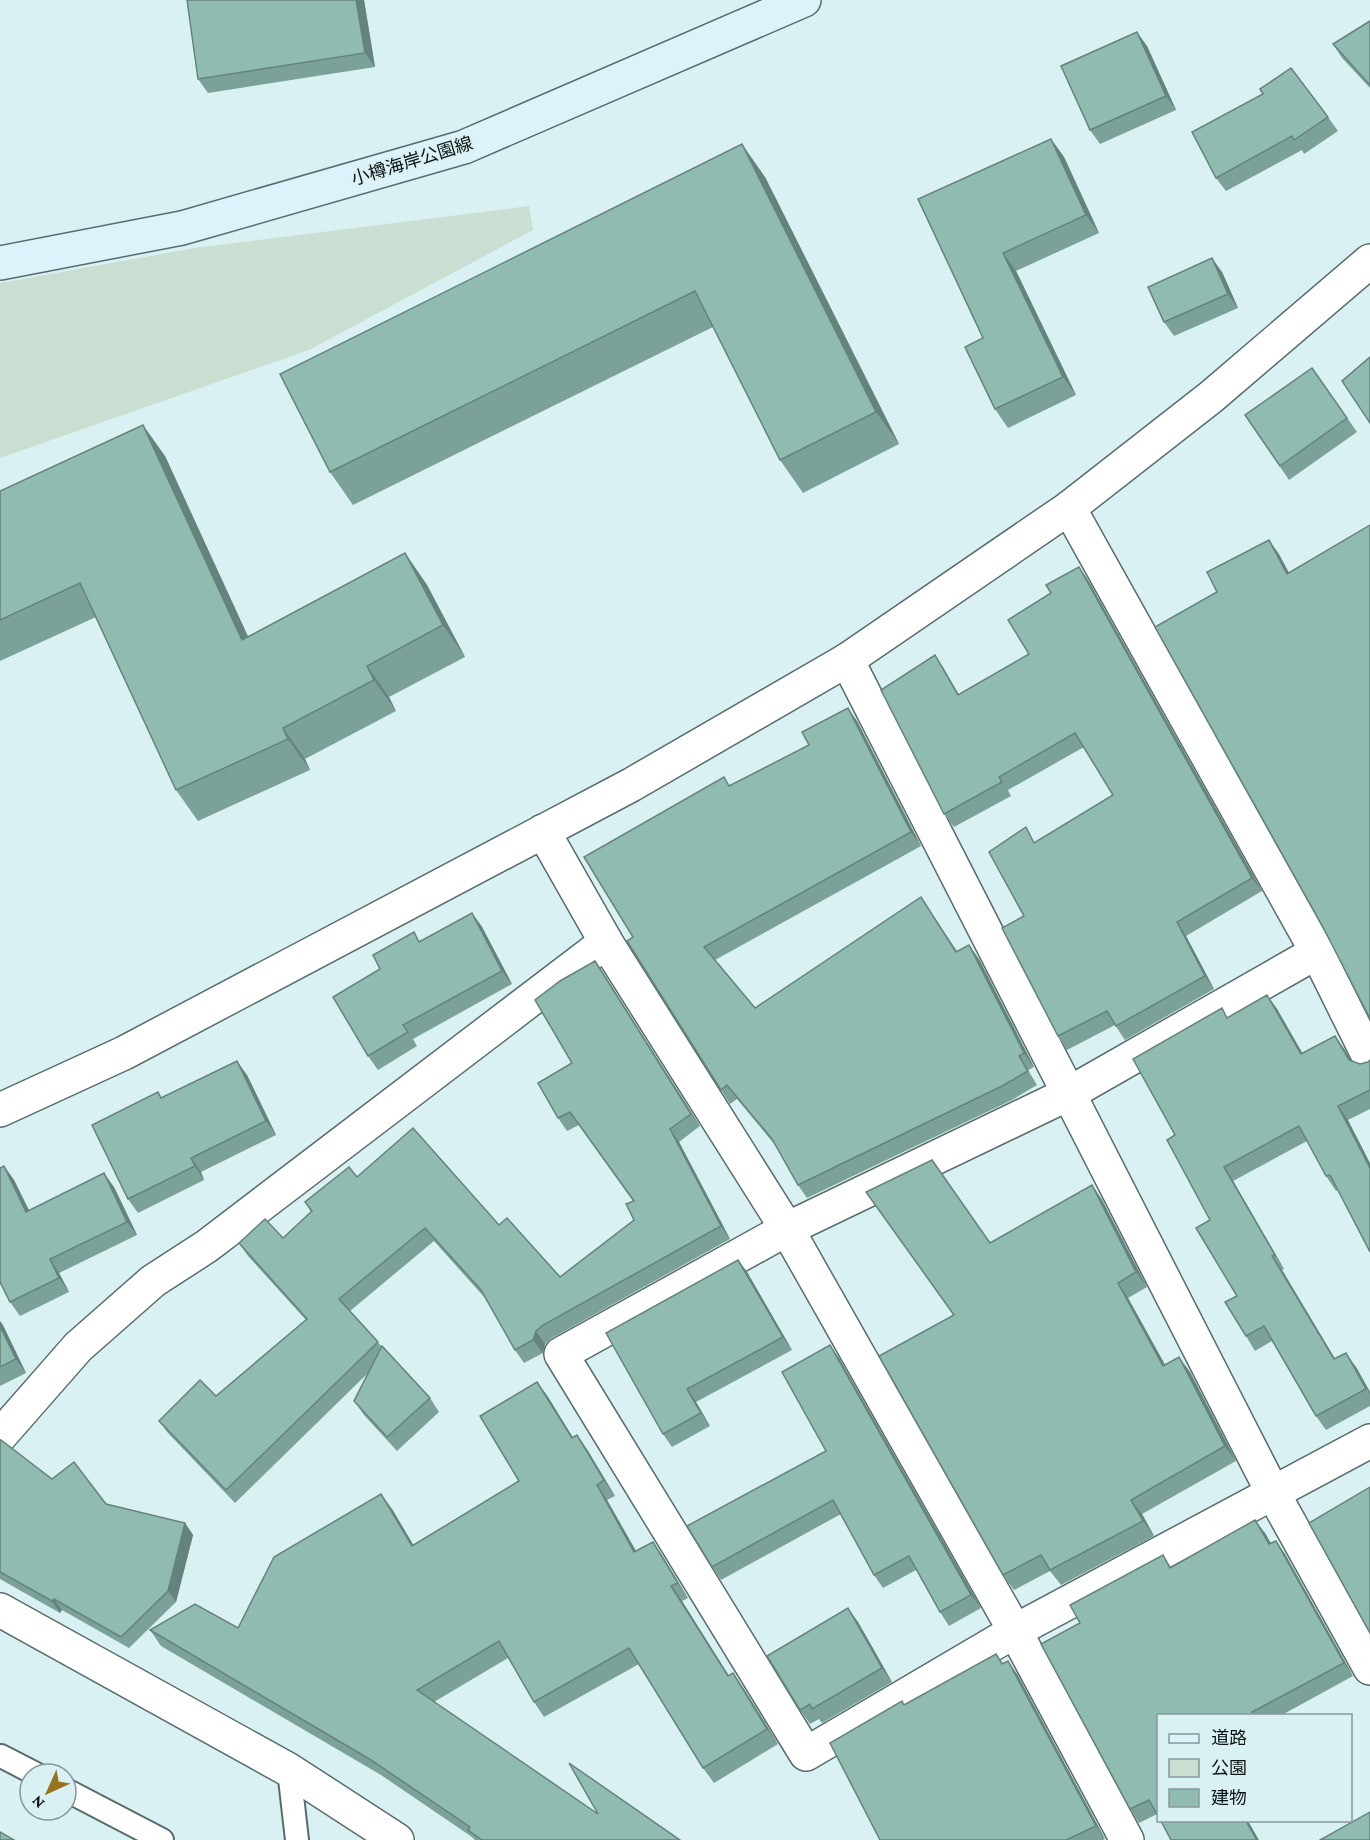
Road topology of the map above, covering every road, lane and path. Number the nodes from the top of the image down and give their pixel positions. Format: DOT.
graph roads {
  1 [pos="804,0"];
  2 [pos="1370,261"];
  3 [pos="0,262"];
  4 [pos="1069,508"];
  5 [pos="847,660"];
  6 [pos="543,831"];
  7 [pos="606,942"];
  8 [pos="1317,952"];
  9 [pos="1370,1059"];
  10 [pos="1068,1094"];
  11 [pos="0,1110"];
  12 [pos="787,1229"];
  13 [pos="0,1436"];
  14 [pos="1370,1441"];
  15 [pos="1273,1493"];
  16 [pos="0,1610"];
  17 [pos="1015,1631"];
  18 [pos="1370,1668"];
  19 [pos="1,1756"];
  20 [pos="18,1765"];
  21 [pos="289,1770"];
  22 [pos="78,1796"];
  23 [pos="162,1840"];
  24 [pos="297,1840"];
  25 [pos="397,1840"];
  26 [pos="1127,1840"];
  1 -- 3 [label="main road, 小樽海岸公園線"];
  2 -- 4 [label="street"];
  4 -- 5 [label="street"];
  4 -- 8 [label="street"];
  5 -- 6 [label="street"];
  5 -- 10 [label="street"];
  6 -- 7 [label="street"];
  6 -- 11 [label="street"];
  7 -- 12 [label="street"];
  7 -- 13 [label="street"];
  8 -- 9 [label="street"];
  8 -- 10 [label="street"];
  10 -- 12 [label="street"];
  10 -- 15 [label="street"];
  12 -- 17 [label="street"];
  12 -- 17 [label="street"];
  14 -- 15 [label="street"];
  15 -- 17 [label="street"];
  15 -- 18 [label="street"];
  16 -- 21 [label="street"];
  17 -- 26 [label="street"];
  19 -- 20 [label="lane"];
  21 -- 24 [label="lane"];
  21 -- 25 [label="street"];
  22 -- 23 [label="lane"];
}
